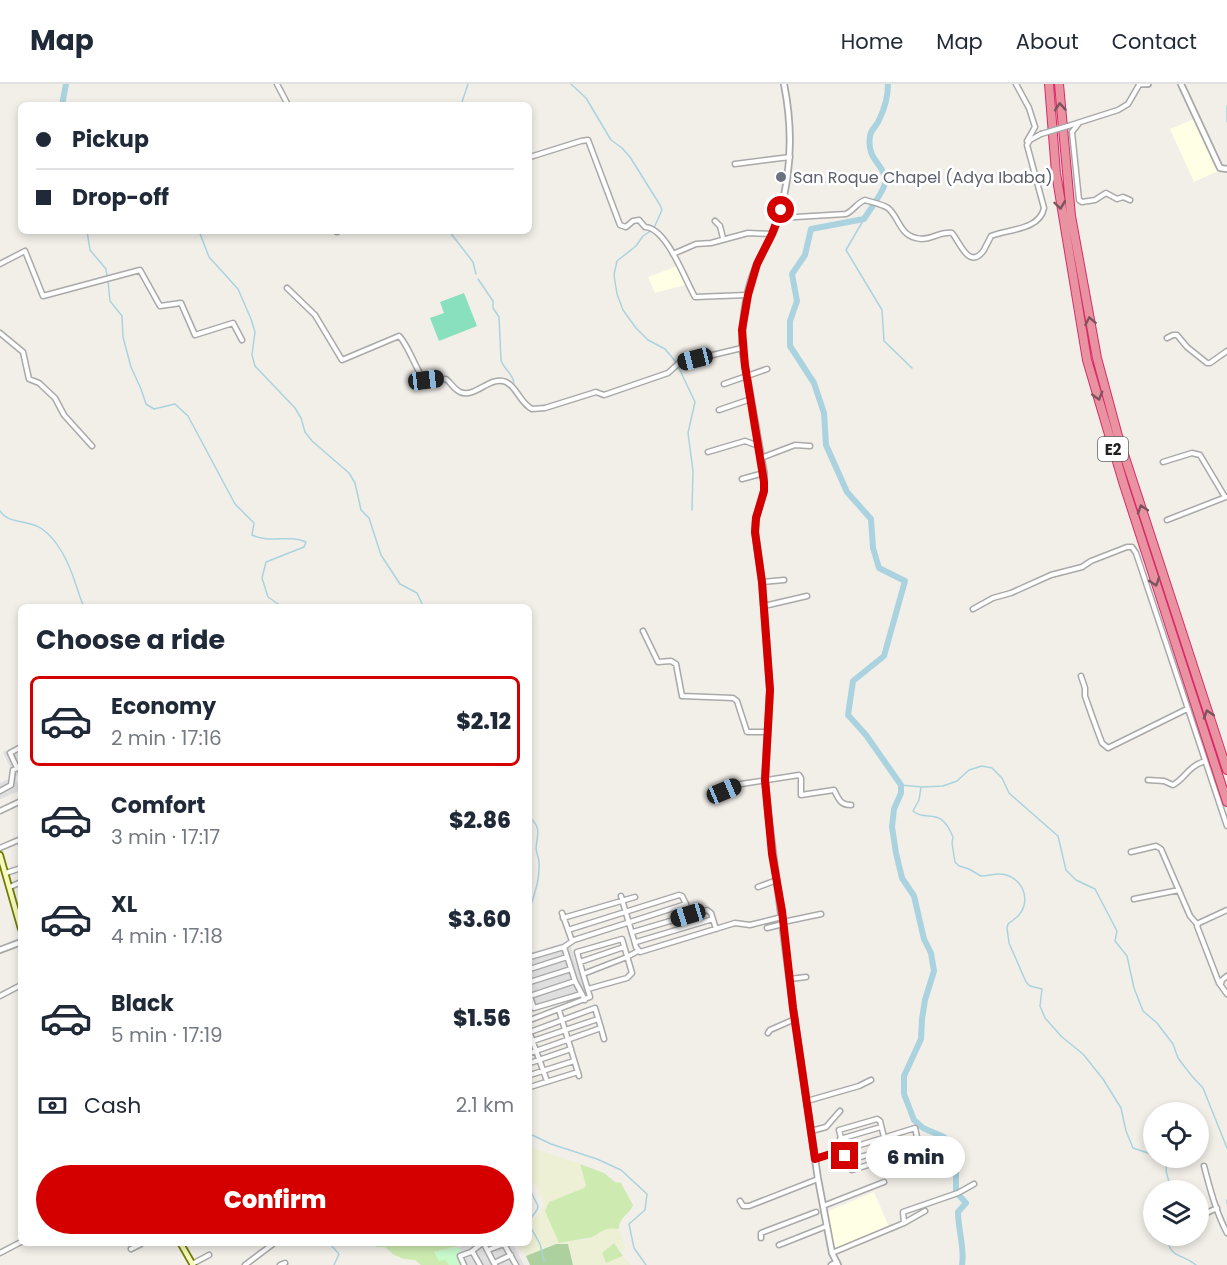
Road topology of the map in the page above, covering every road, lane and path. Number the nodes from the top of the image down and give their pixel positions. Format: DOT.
graph roads {
  1 [pos="277,84"];
  2 [pos="784,84"];
  3 [pos="1016,84"];
  4 [pos="1049,84"];
  5 [pos="1059,84"];
  6 [pos="1139,84"];
  7 [pos="1148,84"];
  8 [pos="1180,84"];
  9 [pos="286,102"];
  10 [pos="1080,123"];
  11 [pos="1027,145"];
  12 [pos="532,156"];
  13 [pos="790,157"];
  14 [pos="735,164"];
  15 [pos="1227,169"];
  16 [pos="1130,200"];
  17 [pos="779,218"];
  18 [pos="715,221"];
  19 [pos="772,234"];
  20 [pos="723,238"];
  21 [pos="673,254"];
  22 [pos="0,264"];
  23 [pos="287,288"];
  24 [pos="748,295"];
  25 [pos="0,333"];
  26 [pos="1167,338"];
  27 [pos="242,340"];
  28 [pos="742,348"];
  29 [pos="1227,351"];
  30 [pos="767,369"];
  31 [pos="747,377"];
  32 [pos="724,384"];
  33 [pos="751,399"];
  34 [pos="719,410"];
  35 [pos="92,446"];
  36 [pos="759,446"];
  37 [pos="810,446"];
  38 [pos="708,452"];
  39 [pos="761,458"];
  40 [pos="1163,462"];
  41 [pos="764,473"];
  42 [pos="742,479"];
  43 [pos="1226,497"];
  44 [pos="1167,520"];
  45 [pos="784,579"];
  46 [pos="762,582"];
  47 [pos="807,596"];
  48 [pos="764,606"];
  49 [pos="973,609"];
  50 [pos="643,631"];
  51 [pos="1081,676"];
  52 [pos="1187,709"];
  53 [pos="767,732"];
  54 [pos="18,748"];
  55 [pos="1205,762"];
  56 [pos="18,765"];
  57 [pos="18,768"];
  58 [pos="1227,770"];
  59 [pos="765,780"];
  60 [pos="1148,780"];
  61 [pos="0,791"];
  62 [pos="724,791"];
  63 [pos="18,802"];
  64 [pos="1227,802"];
  65 [pos="851,805"];
  66 [pos="0,811"];
  67 [pos="1227,826"];
  68 [pos="18,839"];
  69 [pos="0,848"];
  70 [pos="1131,852"];
  71 [pos="0,855"];
  72 [pos="18,868"];
  73 [pos="3,870"];
  74 [pos="777,880"];
  75 [pos="18,883"];
  76 [pos="758,886"];
  77 [pos="10,887"];
  78 [pos="1179,890"];
  79 [pos="635,897"];
  80 [pos="622,898"];
  81 [pos="1134,899"];
  82 [pos="686,904"];
  83 [pos="18,908"];
  84 [pos="1227,910"];
  85 [pos="628,912"];
  86 [pos="821,914"];
  87 [pos="688,915"];
  88 [pos="713,919"];
  89 [pos="783,921"];
  90 [pos="631,922"];
  91 [pos="1197,924"];
  92 [pos="767,928"];
  93 [pos="716,929"];
  94 [pos="568,930"];
  95 [pos="633,932"];
  96 [pos="572,941"];
  97 [pos="636,942"];
  98 [pos="18,943"];
  99 [pos="564,947"];
  100 [pos="624,947"];
  101 [pos="0,950"];
  102 [pos="638,951"];
  103 [pos="532,956"];
  104 [pos="567,957"];
  105 [pos="627,957"];
  106 [pos="580,962"];
  107 [pos="532,968"];
  108 [pos="571,969"];
  109 [pos="583,974"];
  110 [pos="1227,976"];
  111 [pos="806,977"];
  112 [pos="790,979"];
  113 [pos="532,981"];
  114 [pos="575,981"];
  115 [pos="1221,985"];
  116 [pos="18,987"];
  117 [pos="588,989"];
  118 [pos="580,994"];
  119 [pos="1227,994"];
  120 [pos="532,995"];
  121 [pos="0,996"];
  122 [pos="590,998"];
  123 [pos="585,1000"];
  124 [pos="532,1002"];
  125 [pos="595,1008"];
  126 [pos="559,1010"];
  127 [pos="532,1019"];
  128 [pos="598,1019"];
  129 [pos="795,1019"];
  130 [pos="562,1020"];
  131 [pos="565,1029"];
  132 [pos="601,1029"];
  133 [pos="532,1032"];
  134 [pos="768,1033"];
  135 [pos="567,1039"];
  136 [pos="604,1039"];
  137 [pos="532,1042"];
  138 [pos="532,1044"];
  139 [pos="571,1049"];
  140 [pos="536,1051"];
  141 [pos="532,1052"];
  142 [pos="539,1060"];
  143 [pos="574,1060"];
  144 [pos="532,1062"];
  145 [pos="543,1070"];
  146 [pos="532,1074"];
  147 [pos="871,1080"];
  148 [pos="547,1081"];
  149 [pos="532,1086"];
  150 [pos="807,1101"];
  151 [pos="840,1111"];
  152 [pos="881,1126"];
  153 [pos="811,1131"];
  154 [pos="884,1137"];
  155 [pos="840,1139"];
  156 [pos="887,1149"];
  157 [pos="843,1150"];
  158 [pos="815,1159"];
  159 [pos="847,1161"];
  160 [pos="1205,1168"];
  161 [pos="818,1179"];
  162 [pos="885,1182"];
  163 [pos="974,1184"];
  164 [pos="740,1201"];
  165 [pos="1217,1208"];
  166 [pos="821,1209"];
  167 [pos="925,1211"];
  168 [pos="1209,1211"];
  169 [pos="904,1223"];
  170 [pos="827,1226"];
  171 [pos="1227,1233"];
  172 [pos="761,1238"];
  173 [pos="18,1244"];
  174 [pos="779,1245"];
  175 [pos="137,1246"];
  176 [pos="182,1246"];
  177 [pos="270,1246"];
  178 [pos="480,1246"];
  179 [pos="485,1246"];
  180 [pos="499,1246"];
  181 [pos="505,1246"];
  182 [pos="131,1249"];
  183 [pos="488,1250"];
  184 [pos="472,1251"];
  185 [pos="0,1253"];
  186 [pos="832,1253"];
  187 [pos="209,1255"];
  188 [pos="511,1255"];
  189 [pos="193,1264"];
  190 [pos="495,1264"];
  191 [pos="837,1264"];
  192 [pos="245,1265"];
  193 [pos="464,1265"];
  194 [pos="480,1265"];
  195 [pos="516,1265"];
  196 [pos="831,1265"];
  1 -- 9 [label="street"];
  2 -- 13 [label="street"];
  3 -- 11 [label="street"];
  4 -- 64 [label="highway, E2, one-way"];
  58 -- 5 [label="highway, E2, one-way"];
  6 -- 7 [label="street"];
  6 -- 10 [label="street"];
  8 -- 15 [label="street"];
  10 -- 11 [label="street, bridge"];
  10 -- 16 [label="street"];
  11 -- 17 [label="street"];
  12 -- 21 [label="street"];
  13 -- 14 [label="street"];
  13 -- 17 [label="street"];
  17 -- 19 [label="street"];
  18 -- 20 [label="street"];
  19 -- 20 [label="street"];
  19 -- 24 [label="street"];
  20 -- 21 [label="street"];
  21 -- 24 [label="street"];
  22 -- 27 [label="street"];
  23 -- 28 [label="street"];
  24 -- 28 [label="street"];
  25 -- 35 [label="street"];
  26 -- 29 [label="street"];
  28 -- 31 [label="street"];
  30 -- 31 [label="street"];
  31 -- 32 [label="street"];
  31 -- 33 [label="street"];
  33 -- 34 [label="street"];
  33 -- 36 [label="street"];
  36 -- 38 [label="street"];
  36 -- 39 [label="street"];
  37 -- 39 [label="street"];
  39 -- 41 [label="street"];
  40 -- 43 [label="street"];
  41 -- 42 [label="street"];
  41 -- 46 [label="street"];
  43 -- 44 [label="street"];
  45 -- 46 [label="street"];
  46 -- 48 [label="street"];
  47 -- 48 [label="street"];
  48 -- 53 [label="street"];
  49 -- 52 [label="street"];
  50 -- 53 [label="street"];
  51 -- 52 [label="street"];
  52 -- 55 [label="street"];
  53 -- 59 [label="street"];
  54 -- 56 [label="street"];
  55 -- 60 [label="street"];
  55 -- 67 [label="street"];
  57 -- 61 [label="street"];
  59 -- 62 [label="street"];
  59 -- 65 [label="street"];
  59 -- 74 [label="street"];
  63 -- 66 [label="street"];
  68 -- 69 [label="street"];
  70 -- 78 [label="street"];
  71 -- 73 [label="main road"];
  72 -- 73 [label="street"];
  73 -- 77 [label="main road"];
  74 -- 76 [label="street"];
  74 -- 89 [label="street"];
  75 -- 77 [label="street"];
  77 -- 83 [label="main road"];
  78 -- 81 [label="street"];
  78 -- 91 [label="street"];
  79 -- 80 [label="street"];
  80 -- 85 [label="street"];
  80 -- 94 [label="street"];
  82 -- 85 [label="street"];
  82 -- 87 [label="street"];
  82 -- 90 [label="street"];
  84 -- 91 [label="street"];
  85 -- 90 [label="street"];
  85 -- 94 [label="street"];
  86 -- 89 [label="street"];
  87 -- 88 [label="street"];
  87 -- 95 [label="street"];
  88 -- 93 [label="street"];
  88 -- 97 [label="street"];
  89 -- 92 [label="street"];
  89 -- 93 [label="street"];
  89 -- 112 [label="street"];
  90 -- 95 [label="street"];
  90 -- 96 [label="street"];
  91 -- 115 [label="street"];
  93 -- 102 [label="street"];
  94 -- 96 [label="street"];
  95 -- 97 [label="street"];
  96 -- 99 [label="street"];
  97 -- 102 [label="street"];
  98 -- 101 [label="street"];
  99 -- 103 [label="street"];
  99 -- 104 [label="street"];
  100 -- 105 [label="street"];
  100 -- 106 [label="street"];
  100 -- 106 [label="street"];
  102 -- 105 [label="street"];
  104 -- 107 [label="street"];
  104 -- 108 [label="street"];
  105 -- 109 [label="street"];
  105 -- 117 [label="street"];
  106 -- 109 [label="street"];
  108 -- 113 [label="street"];
  108 -- 114 [label="street"];
  109 -- 117 [label="street"];
  110 -- 115 [label="street"];
  111 -- 112 [label="street"];
  112 -- 129 [label="street"];
  114 -- 118 [label="street"];
  114 -- 120 [label="street"];
  115 -- 119 [label="street"];
  116 -- 121 [label="street"];
  117 -- 122 [label="street"];
  118 -- 123 [label="street"];
  118 -- 124 [label="street"];
  122 -- 123 [label="street"];
  122 -- 125 [label="street"];
  123 -- 126 [label="street"];
  125 -- 128 [label="street"];
  125 -- 130 [label="street"];
  126 -- 127 [label="street"];
  126 -- 130 [label="street"];
  128 -- 131 [label="street"];
  128 -- 132 [label="street"];
  129 -- 134 [label="street"];
  129 -- 150 [label="street"];
  130 -- 131 [label="street"];
  130 -- 133 [label="street"];
  131 -- 135 [label="street"];
  131 -- 137 [label="street"];
  132 -- 135 [label="street"];
  132 -- 136 [label="street"];
  135 -- 139 [label="street"];
  135 -- 140 [label="street"];
  138 -- 140 [label="street"];
  139 -- 142 [label="street"];
  139 -- 143 [label="street"];
  140 -- 141 [label="street"];
  140 -- 142 [label="street"];
  142 -- 144 [label="street"];
  142 -- 145 [label="street"];
  143 -- 145 [label="street"];
  143 -- 148 [label="street"];
  145 -- 146 [label="street"];
  145 -- 148 [label="street"];
  147 -- 150 [label="street"];
  148 -- 149 [label="street"];
  150 -- 153 [label="street"];
  151 -- 153 [label="street"];
  152 -- 154 [label="street"];
  152 -- 155 [label="street"];
  152 -- 155 [label="street"];
  153 -- 158 [label="street"];
  154 -- 156 [label="street"];
  154 -- 156 [label="street"];
  154 -- 157 [label="street"];
  155 -- 157 [label="street"];
  156 -- 159 [label="street"];
  156 -- 159 [label="street"];
  157 -- 158 [label="street"];
  157 -- 159 [label="street"];
  158 -- 161 [label="street"];
  160 -- 165 [label="street"];
  161 -- 164 [label="street"];
  161 -- 166 [label="street"];
  162 -- 166 [label="street"];
  163 -- 169 [label="street"];
  165 -- 168 [label="street"];
  165 -- 171 [label="street"];
  166 -- 170 [label="street"];
  166 -- 172 [label="street"];
  167 -- 169 [label="street"];
  169 -- 186 [label="street"];
  170 -- 174 [label="street"];
  170 -- 186 [label="street"];
  173 -- 185 [label="street"];
  175 -- 182 [label="street"];
  176 -- 189 [label="main road"];
  177 -- 192 [label="street"];
  178 -- 184 [label="street"];
  179 -- 183 [label="street"];
  180 -- 183 [label="street"];
  181 -- 188 [label="street"];
  183 -- 190 [label="street"];
  184 -- 193 [label="street"];
  184 -- 194 [label="street"];
  186 -- 191 [label="street"];
  187 -- 189 [label="street"];
  188 -- 190 [label="street"];
  188 -- 195 [label="street"];
  191 -- 196 [label="street"];
}
